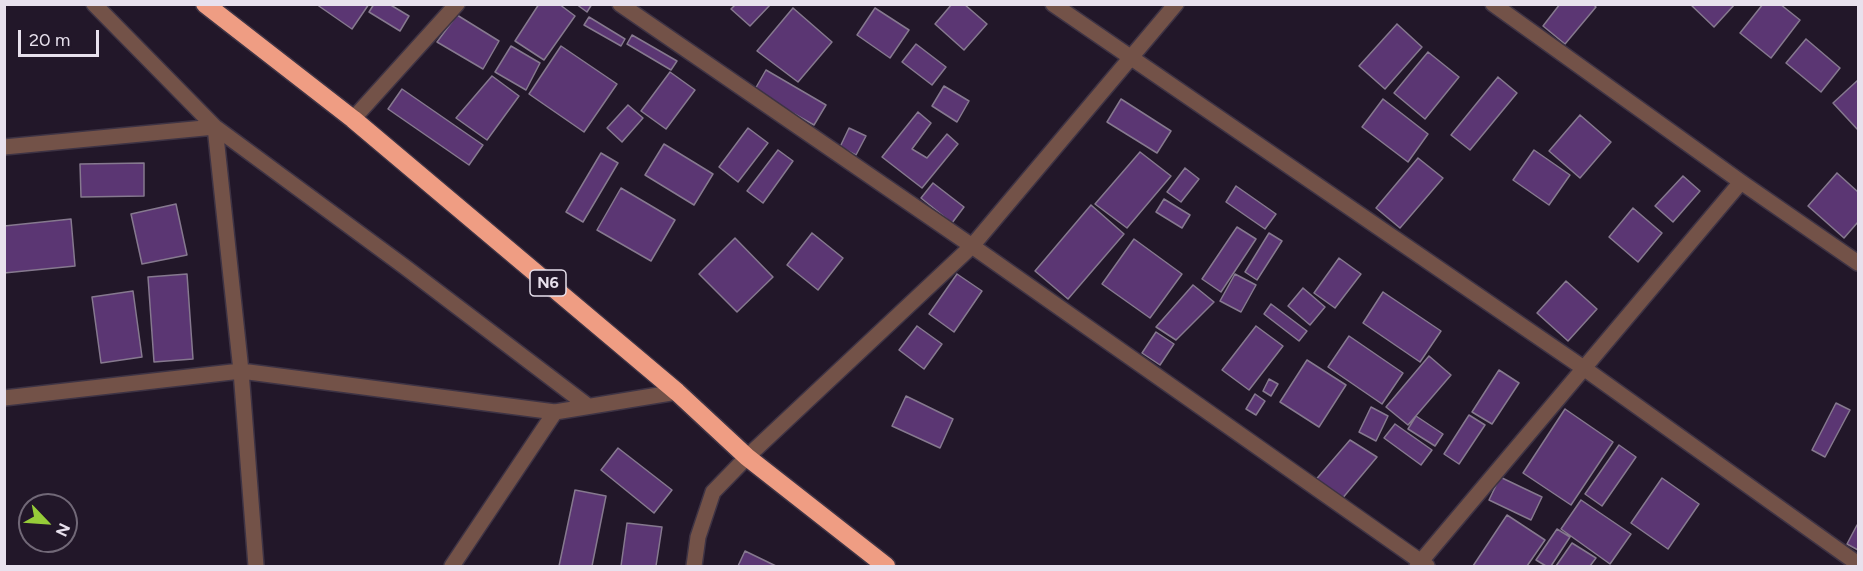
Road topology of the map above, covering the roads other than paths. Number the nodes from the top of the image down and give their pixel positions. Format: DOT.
graph roads {
  1 [pos="94,4"];
  2 [pos="205,4"];
  3 [pos="457,4"];
  4 [pos="620,4"];
  5 [pos="1053,4"];
  6 [pos="1176,4"];
  7 [pos="1493,4"];
  8 [pos="1130,59"];
  9 [pos="353,119"];
  10 [pos="215,127"];
  11 [pos="4,147"];
  12 [pos="1741,182"];
  13 [pos="972,246"];
  14 [pos="1858,263"];
  15 [pos="1585,369"];
  16 [pos="241,371"];
  17 [pos="677,392"];
  18 [pos="4,398"];
  19 [pos="588,406"];
  20 [pos="555,412"];
  21 [pos="747,457"];
  22 [pos="1858,564"];
  23 [pos="1421,565"];
  24 [pos="256,567"];
  25 [pos="452,567"];
  26 [pos="694,567"];
  27 [pos="886,567"];
  1 -- 10 [label="street"];
  2 -- 9 [label="highway, N6"];
  3 -- 9 [label="street"];
  4 -- 13 [label="street"];
  5 -- 8 [label="street"];
  6 -- 8 [label="street"];
  7 -- 12 [label="street"];
  8 -- 13 [label="street"];
  8 -- 15 [label="street"];
  9 -- 17 [label="highway, N6"];
  10 -- 11 [label="street"];
  10 -- 16 [label="street"];
  10 -- 19 [label="street"];
  12 -- 14 [label="street"];
  12 -- 15 [label="street"];
  13 -- 21 [label="street"];
  13 -- 23 [label="street"];
  15 -- 22 [label="street"];
  15 -- 23 [label="street"];
  16 -- 18 [label="street"];
  16 -- 20 [label="street"];
  16 -- 24 [label="street"];
  17 -- 19 [label="street"];
  17 -- 21 [label="highway, N6"];
  19 -- 20 [label="street"];
  20 -- 25 [label="street"];
  21 -- 26 [label="street"];
  21 -- 27 [label="highway, N6"];
}
